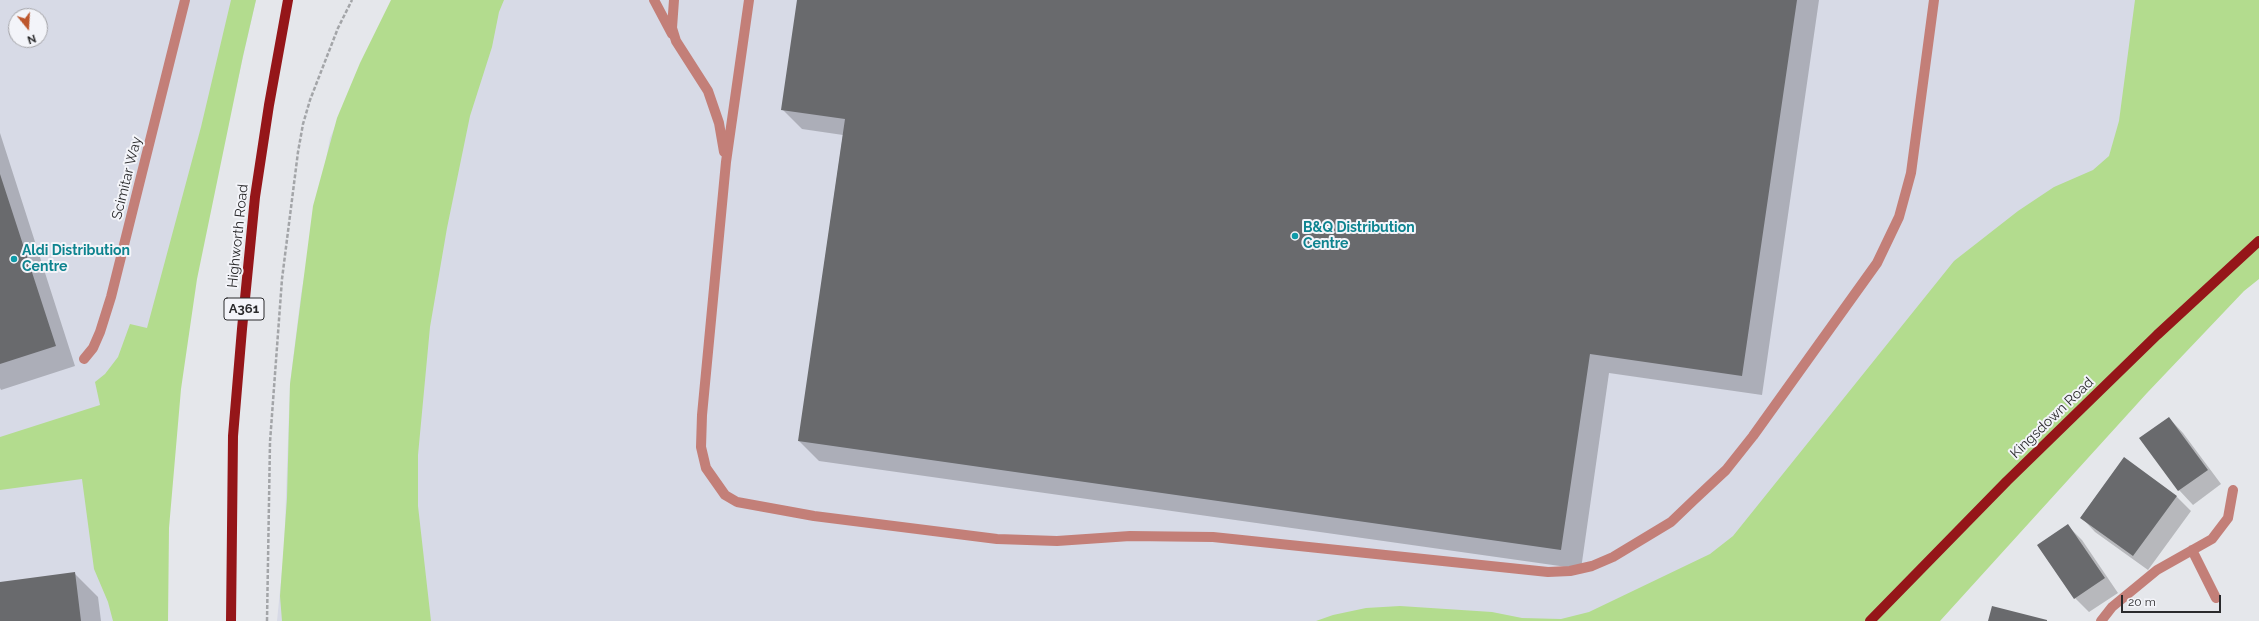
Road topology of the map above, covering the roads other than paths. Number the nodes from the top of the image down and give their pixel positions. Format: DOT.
graph roads {
  1 [pos="185,0"];
  2 [pos="288,0"];
  3 [pos="654,0"];
  4 [pos="674,0"];
  5 [pos="749,0"];
  6 [pos="1934,0"];
  7 [pos="676,41"];
  8 [pos="726,162"];
  9 [pos="2259,241"];
  10 [pos="84,359"];
  11 [pos="2233,490"];
  12 [pos="2192,550"];
  13 [pos="2216,598"];
  14 [pos="231,621"];
  15 [pos="1870,621"];
  16 [pos="2101,621"];
  1 -- 10 [label="street, Scimitar Way"];
  2 -- 14 [label="main road, Highworth Road / A361"];
  3 -- 7 [label="street"];
  4 -- 7 [label="street"];
  5 -- 8 [label="street"];
  6 -- 8 [label="street"];
  7 -- 8 [label="street"];
  9 -- 15 [label="main road, Kingsdown Road"];
  11 -- 12 [label="street"];
  12 -- 13 [label="street"];
  12 -- 16 [label="street"];
}
